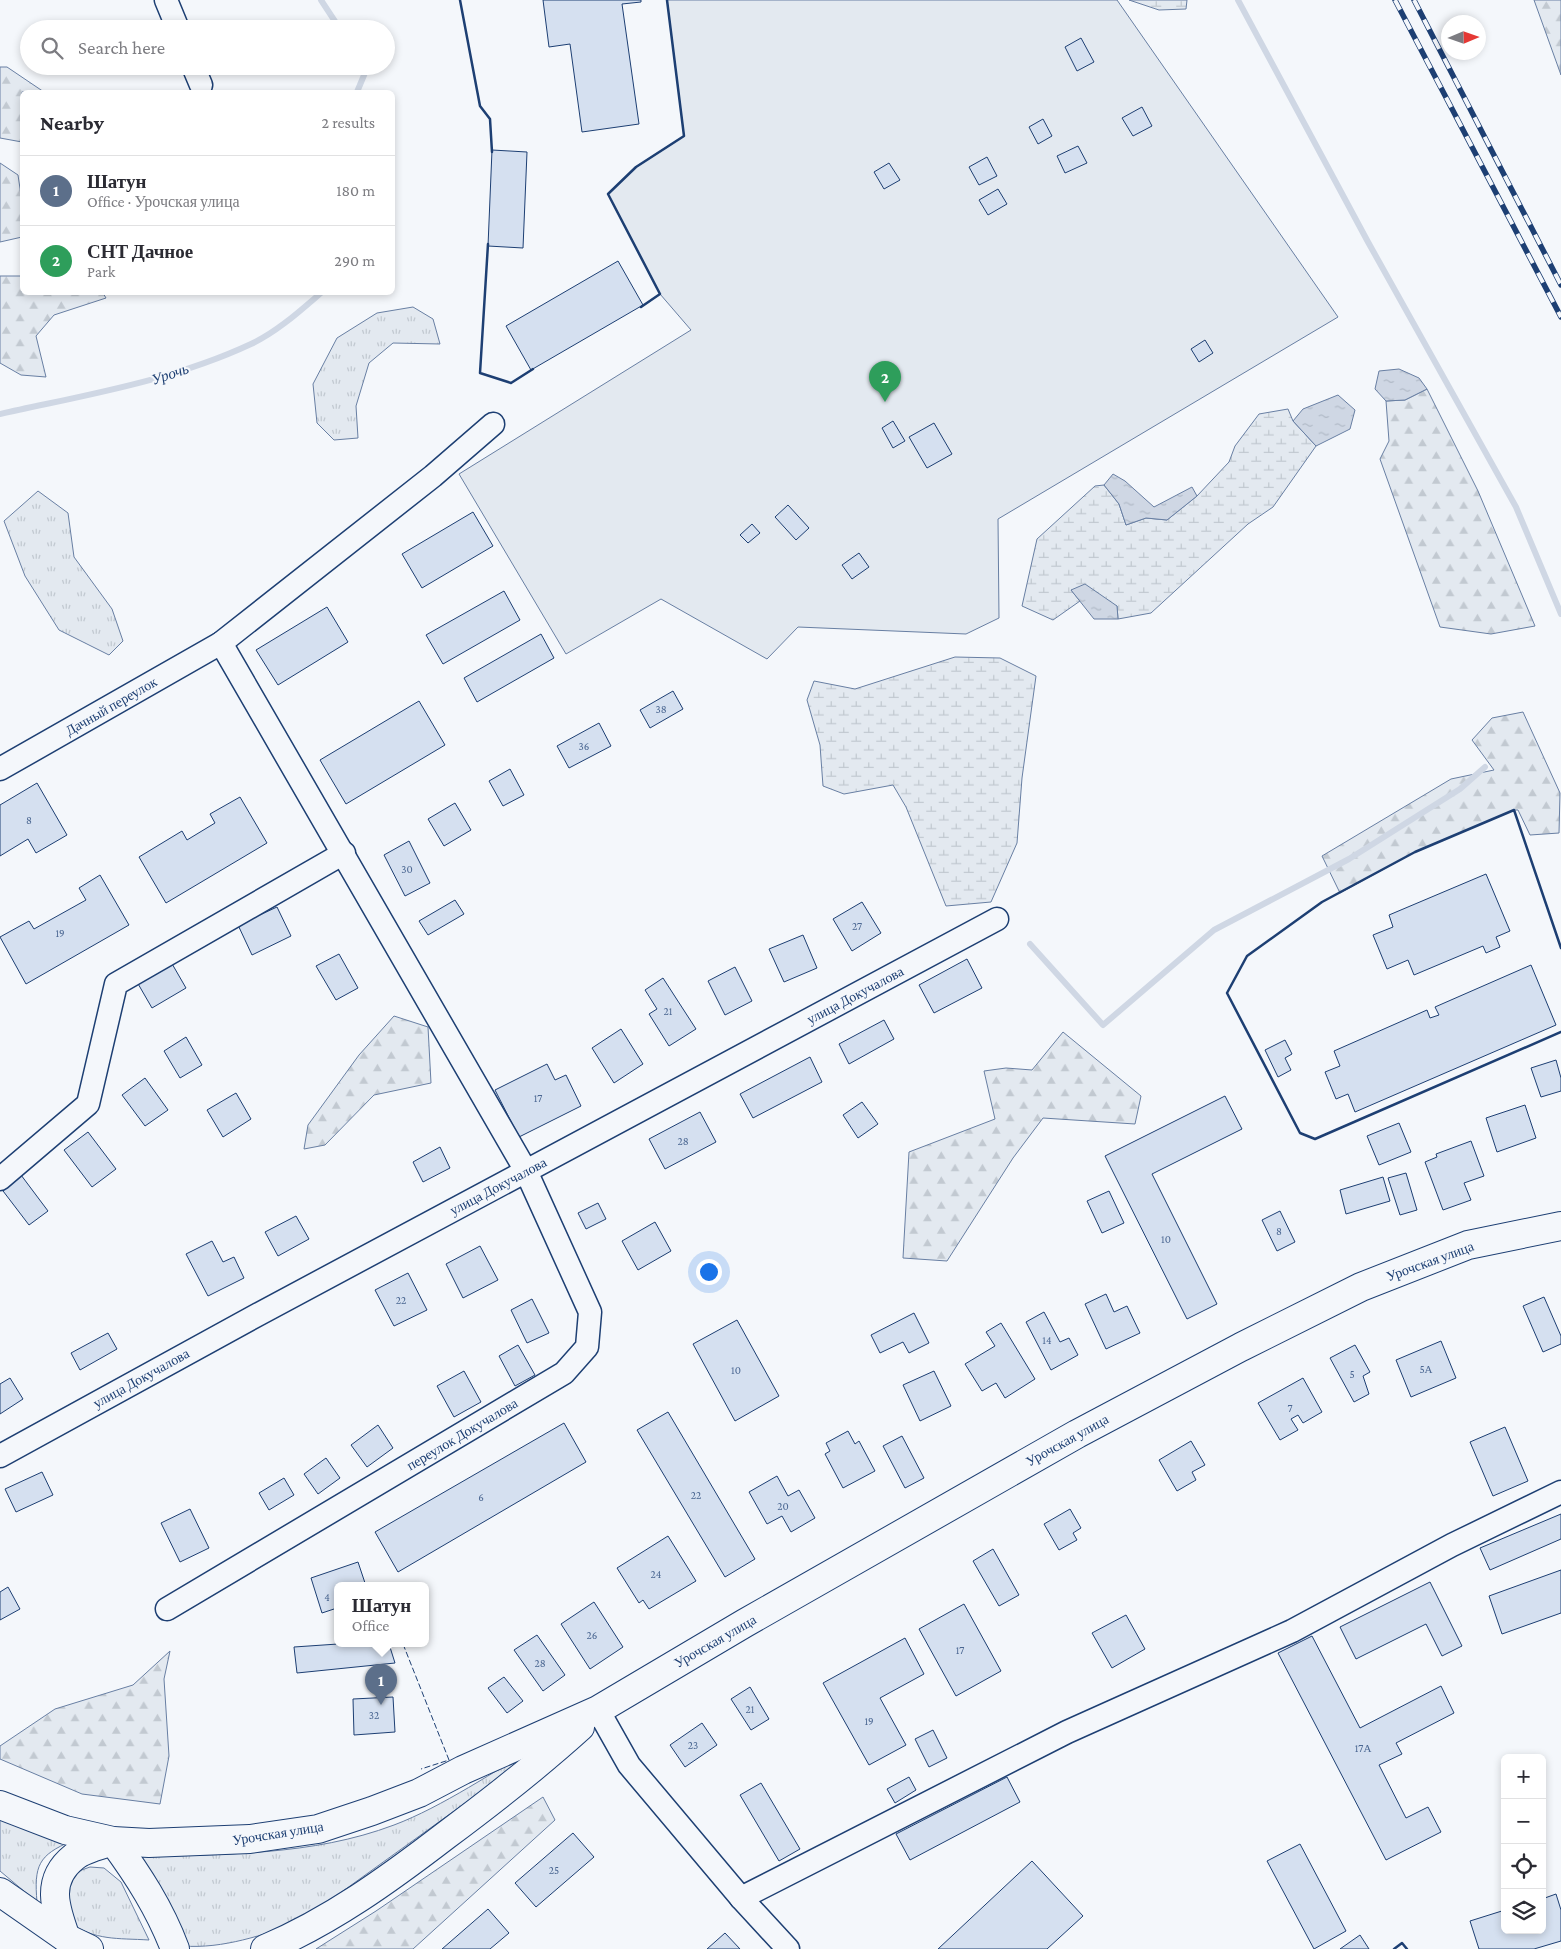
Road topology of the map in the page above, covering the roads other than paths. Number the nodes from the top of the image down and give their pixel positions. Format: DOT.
graph roads {
  1 [pos="166,0"];
  2 [pos="174,20"];
  3 [pos="493,424"];
  4 [pos="221,643"];
  5 [pos="0,769"];
  6 [pos="344,853"];
  7 [pos="997,919"];
  8 [pos="526,1171"];
  9 [pos="0,1179"];
  10 [pos="1561,1226"];
  11 [pos="0,1456"];
  12 [pos="1561,1492"];
  13 [pos="167,1609"];
  14 [pos="598,1710"];
  15 [pos="0,1805"];
  16 [pos="113,1841"];
  17 [pos="0,1892"];
  18 [pos="741,1898"];
  19 [pos="75,1945"];
  20 [pos="175,1949"];
  21 [pos="266,1949"];
  22 [pos="788,1949"];
  1 -- 2 [label="street"];
  3 -- 4 [label="street, Дачный переулок"];
  4 -- 5 [label="street, Дачный переулок"];
  4 -- 6 [label="street, переулок Докучалова"];
  6 -- 8 [label="street, переулок Докучалова"];
  6 -- 9 [label="street"];
  7 -- 8 [label="street, улица Докучалова"];
  8 -- 11 [label="street, улица Докучалова"];
  8 -- 13 [label="street, переулок Докучалова"];
  10 -- 14 [label="main road, Урочская улица"];
  12 -- 18 [label="street"];
  14 -- 16 [label="main road, Урочская улица"];
  14 -- 18 [label="street"];
  14 -- 21 [label="main road, Урочская улица"];
  15 -- 16 [label="main road, Урочская улица"];
  16 -- 19 [label="main road"];
  16 -- 20 [label="main road"];
  17 -- 19 [label="main road"];
  18 -- 22 [label="street"];
}
